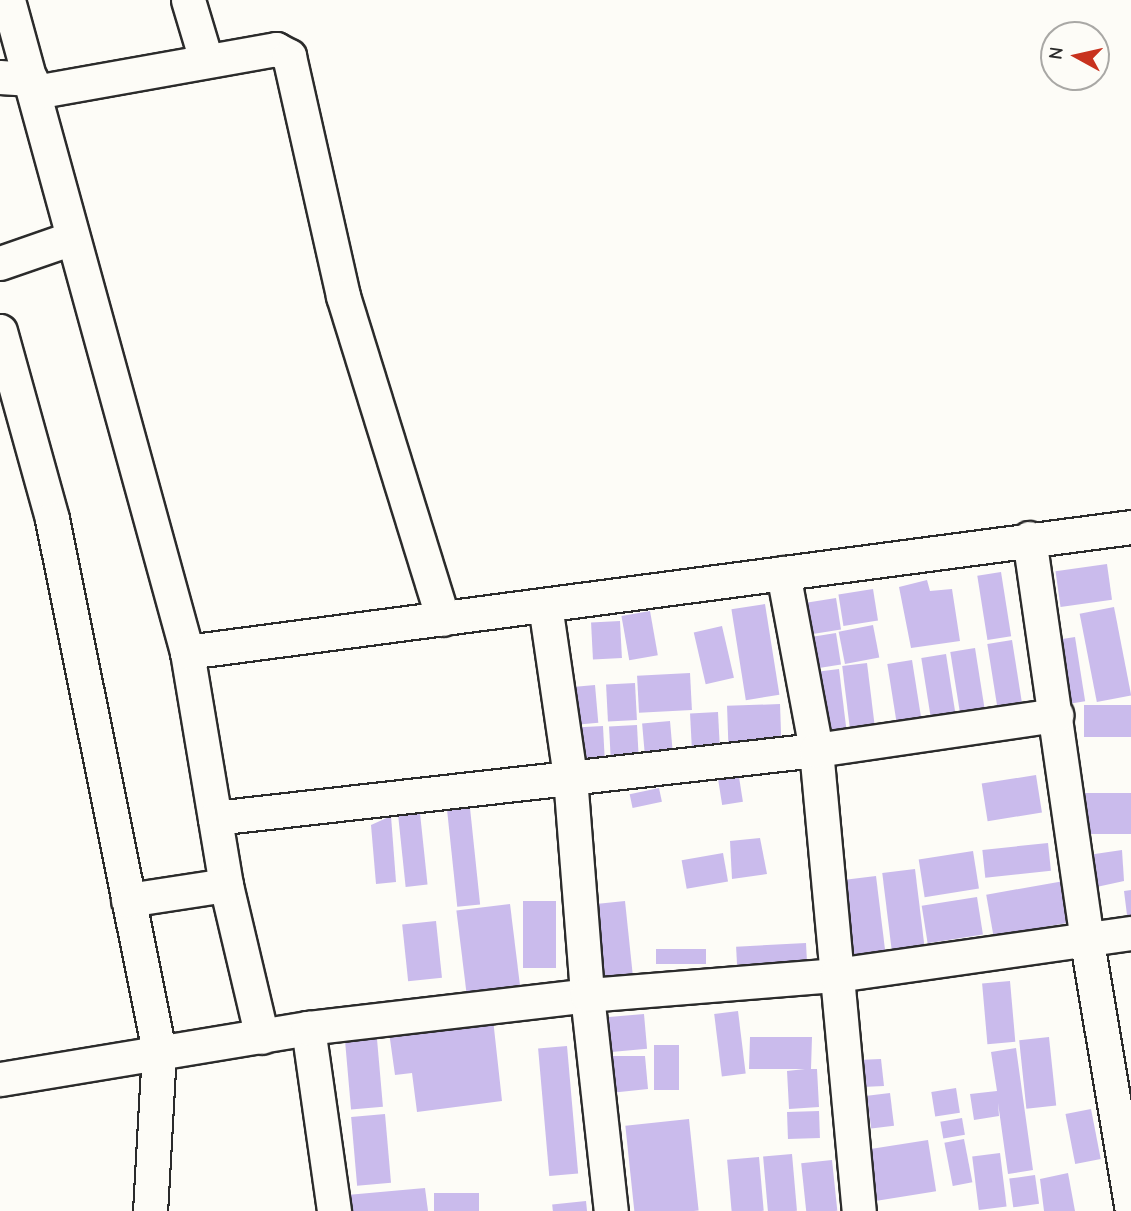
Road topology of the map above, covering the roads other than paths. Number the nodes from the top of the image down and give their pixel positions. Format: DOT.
graph roads {
  1 [pos="8,0"];
  2 [pos="188,0"];
  3 [pos="206,60"];
  4 [pos="22,82"];
  5 [pos="72,238"];
  6 [pos="0,263"];
  7 [pos="0,331"];
  8 [pos="1131,527"];
  9 [pos="1029,538"];
  10 [pos="783,573"];
  11 [pos="545,605"];
  12 [pos="443,619"];
  13 [pos="187,652"];
  14 [pos="1056,715"];
  15 [pos="816,750"];
  16 [pos="570,776"];
  17 [pos="215,818"];
  18 [pos="226,885"];
  19 [pos="128,900"];
  20 [pos="1131,933"];
  21 [pos="1086,936"];
  22 [pos="836,975"];
  23 [pos="587,995"];
  24 [pos="307,1028"];
  25 [pos="262,1037"];
  26 [pos="159,1051"];
  27 [pos="0,1079"];
  28 [pos="1131,1206"];
  29 [pos="150,1211"];
  30 [pos="334,1211"];
  31 [pos="611,1211"];
  32 [pos="859,1211"];
  1 -- 4 [label="street"];
  2 -- 3 [label="street"];
  3 -- 4 [label="street"];
  3 -- 12 [label="street"];
  4 -- 5 [label="street"];
  5 -- 6 [label="street"];
  5 -- 13 [label="street"];
  7 -- 19 [label="street"];
  8 -- 9 [label="street"];
  9 -- 10 [label="street"];
  9 -- 14 [label="street"];
  10 -- 11 [label="street"];
  10 -- 15 [label="street"];
  11 -- 12 [label="street"];
  11 -- 16 [label="street"];
  12 -- 13 [label="street"];
  13 -- 17 [label="street"];
  14 -- 15 [label="street"];
  14 -- 21 [label="street"];
  15 -- 16 [label="street"];
  15 -- 22 [label="street"];
  16 -- 17 [label="street"];
  16 -- 23 [label="street"];
  17 -- 18 [label="street"];
  18 -- 19 [label="street"];
  18 -- 25 [label="street"];
  19 -- 26 [label="street"];
  20 -- 21 [label="street"];
  21 -- 22 [label="street"];
  21 -- 28 [label="street"];
  22 -- 23 [label="street"];
  22 -- 32 [label="street"];
  23 -- 24 [label="street"];
  23 -- 31 [label="street"];
  24 -- 25 [label="street"];
  24 -- 30 [label="street"];
  25 -- 26 [label="street"];
  26 -- 27 [label="street"];
  26 -- 29 [label="street"];
}
